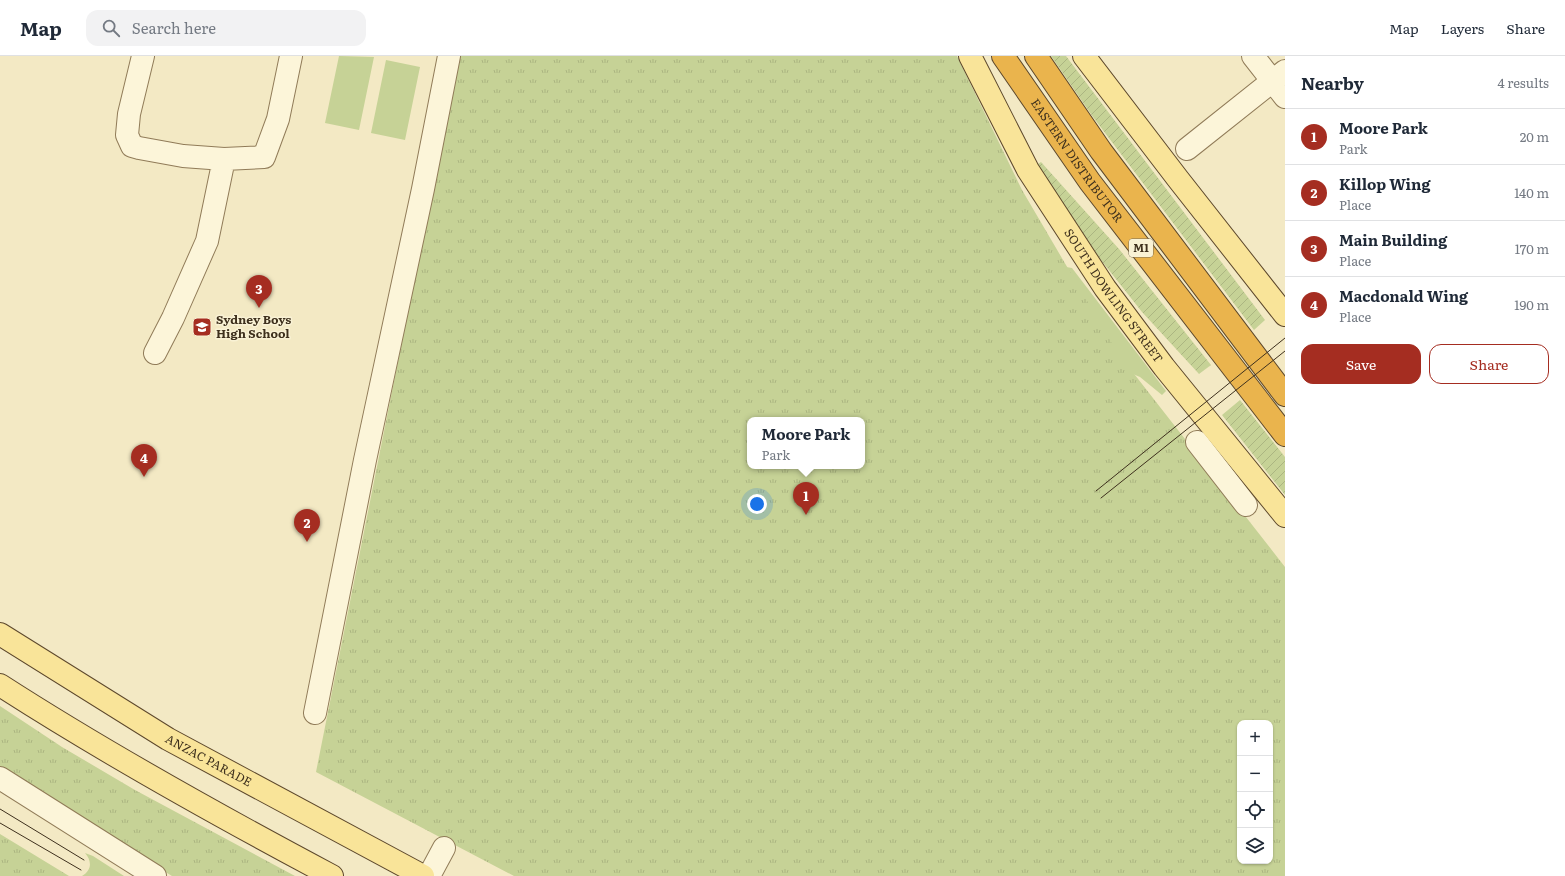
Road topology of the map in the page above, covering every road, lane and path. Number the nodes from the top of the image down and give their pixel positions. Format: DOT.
graph roads {
  1 [pos="143,56"];
  2 [pos="291,56"];
  3 [pos="449,56"];
  4 [pos="970,56"];
  5 [pos="1003,56"];
  6 [pos="1036,56"];
  7 [pos="1084,56"];
  8 [pos="1253,56"];
  9 [pos="1281,83"];
  10 [pos="1187,149"];
  11 [pos="224,159"];
  12 [pos="1285,315"];
  13 [pos="155,353"];
  14 [pos="1285,395"];
  15 [pos="1285,435"];
  16 [pos="1197,442"];
  17 [pos="1237,456"];
  18 [pos="1220,470"];
  19 [pos="1246,504"];
  20 [pos="1285,516"];
  21 [pos="0,634"];
  22 [pos="0,685"];
  23 [pos="315,713"];
  24 [pos="0,778"];
  25 [pos="444,848"];
  26 [pos="156,876"];
  27 [pos="332,876"];
  28 [pos="423,876"];
  29 [pos="429,876"];
  1 -- 11 [label="street"];
  2 -- 11 [label="street"];
  3 -- 23 [label="street"];
  4 -- 17 [label="main road, SOUTH DOWLING STREET"];
  5 -- 15 [label="highway, EASTERN DISTRIBUTOR / M1"];
  6 -- 14 [label="highway, M1"];
  7 -- 12 [label="main road"];
  8 -- 9 [label="street"];
  9 -- 10 [label="street"];
  11 -- 13 [label="street"];
  16 -- 18 [label="street"];
  17 -- 18 [label="street"];
  17 -- 20 [label="main road, SOUTH DOWLING STREET"];
  18 -- 19 [label="street"];
  21 -- 28 [label="main road, ANZAC PARADE"];
  22 -- 27 [label="main road"];
  24 -- 26 [label="street"];
  25 -- 29 [label="street"];
}
